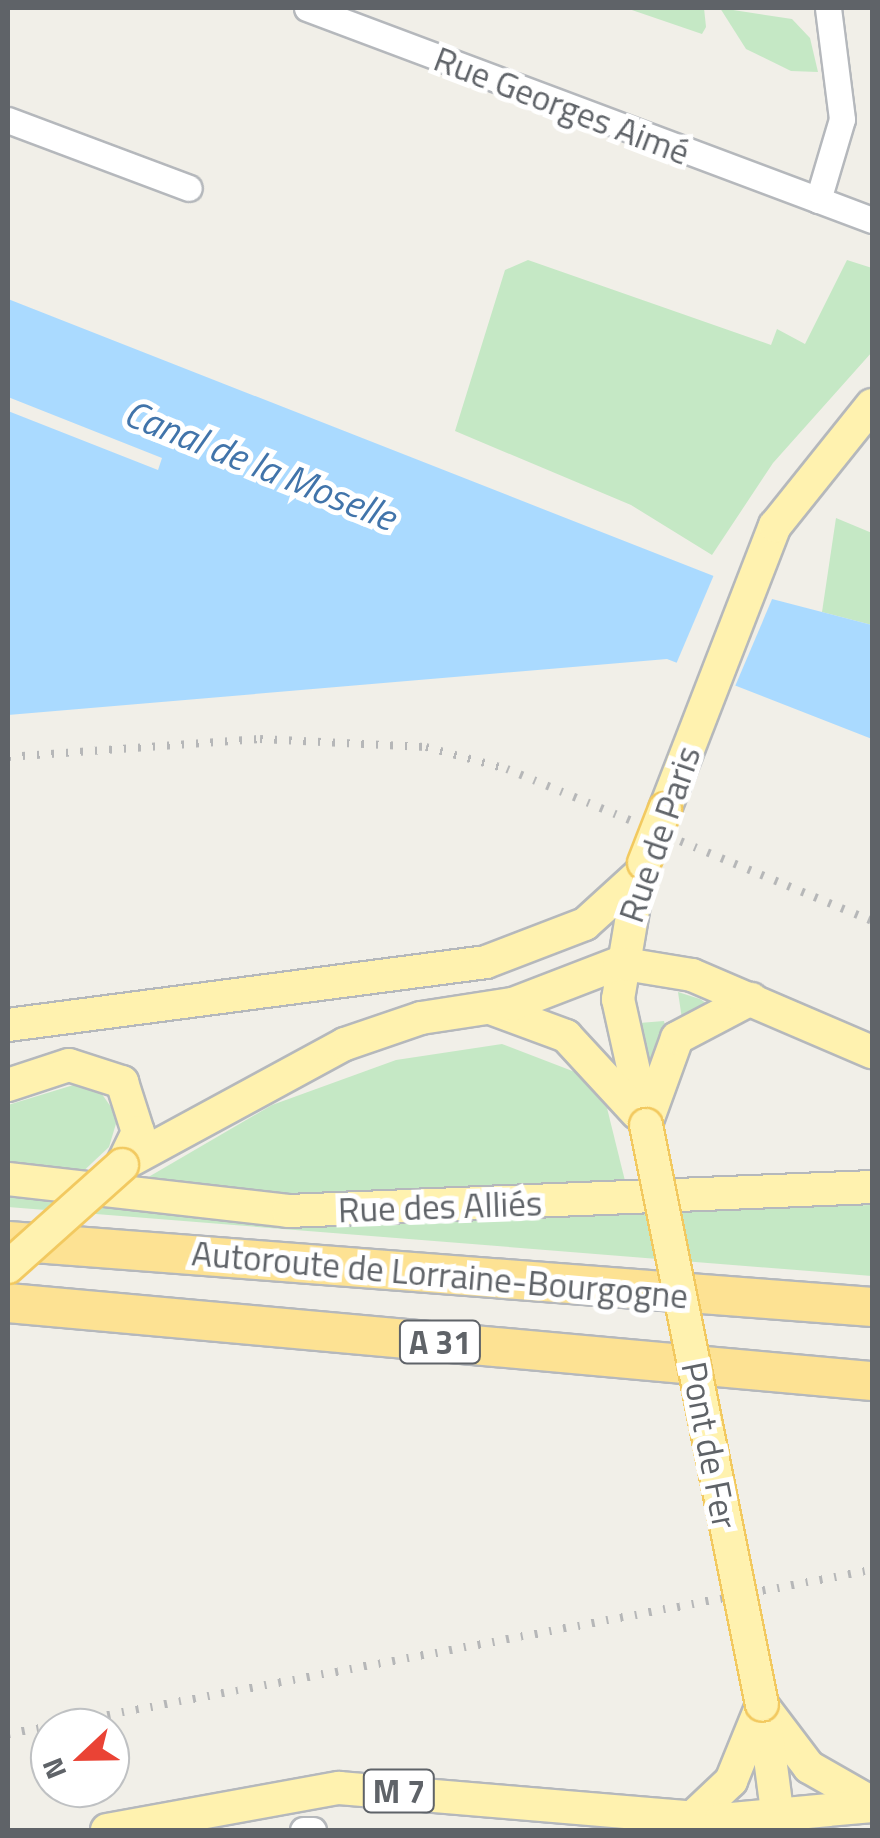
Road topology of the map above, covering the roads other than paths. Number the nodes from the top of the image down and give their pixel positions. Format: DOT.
graph roads {
  1 [pos="307,8"];
  2 [pos="828,8"];
  3 [pos="8,120"];
  4 [pos="189,188"];
  5 [pos="818,200"];
  6 [pos="872,220"];
  7 [pos="872,406"];
  8 [pos="642,869"];
  9 [pos="618,963"];
  10 [pos="751,999"];
  11 [pos="493,1009"];
  12 [pos="8,1025"];
  13 [pos="872,1052"];
  14 [pos="8,1085"];
  15 [pos="646,1125"];
  16 [pos="122,1165"];
  17 [pos="8,1179"];
  18 [pos="872,1187"];
  19 [pos="8,1242"];
  20 [pos="8,1267"];
  21 [pos="8,1303"];
  22 [pos="872,1307"];
  23 [pos="872,1381"];
  24 [pos="762,1706"];
  25 [pos="872,1804"];
  26 [pos="694,1816"];
  27 [pos="778,1820"];
  28 [pos="107,1830"];
  29 [pos="302,1830"];
  30 [pos="313,1830"];
  1 -- 5 [label="street, Rue Georges Aimé"];
  2 -- 5 [label="street"];
  3 -- 4 [label="street"];
  5 -- 6 [label="street, Rue Georges Aimé"];
  7 -- 8 [label="main road, Rue de Paris, bridge"];
  8 -- 9 [label="main road, Rue de Paris"];
  8 -- 12 [label="main road"];
  9 -- 10 [label="main road"];
  9 -- 11 [label="main road"];
  9 -- 15 [label="main road, Rue de Paris"];
  10 -- 13 [label="main road"];
  10 -- 15 [label="main road"];
  11 -- 15 [label="main road"];
  11 -- 16 [label="main road"];
  14 -- 16 [label="main road"];
  15 -- 24 [label="main road, Pont de Fer, bridge"];
  16 -- 20 [label="main road, bridge"];
  17 -- 18 [label="main road, Rue des Alliés"];
  19 -- 22 [label="highway, Autoroute de Lorraine-Bourgogne / A 31"];
  21 -- 23 [label="highway, Autoroute de Lorraine-Bourgogne / A 31"];
  24 -- 25 [label="main road"];
  24 -- 26 [label="main road"];
  24 -- 27 [label="main road, Pont de Fer"];
  25 -- 27 [label="main road"];
  26 -- 27 [label="main road, M 7"];
  26 -- 28 [label="main road, M 7"];
  29 -- 30 [label="street"];
}
